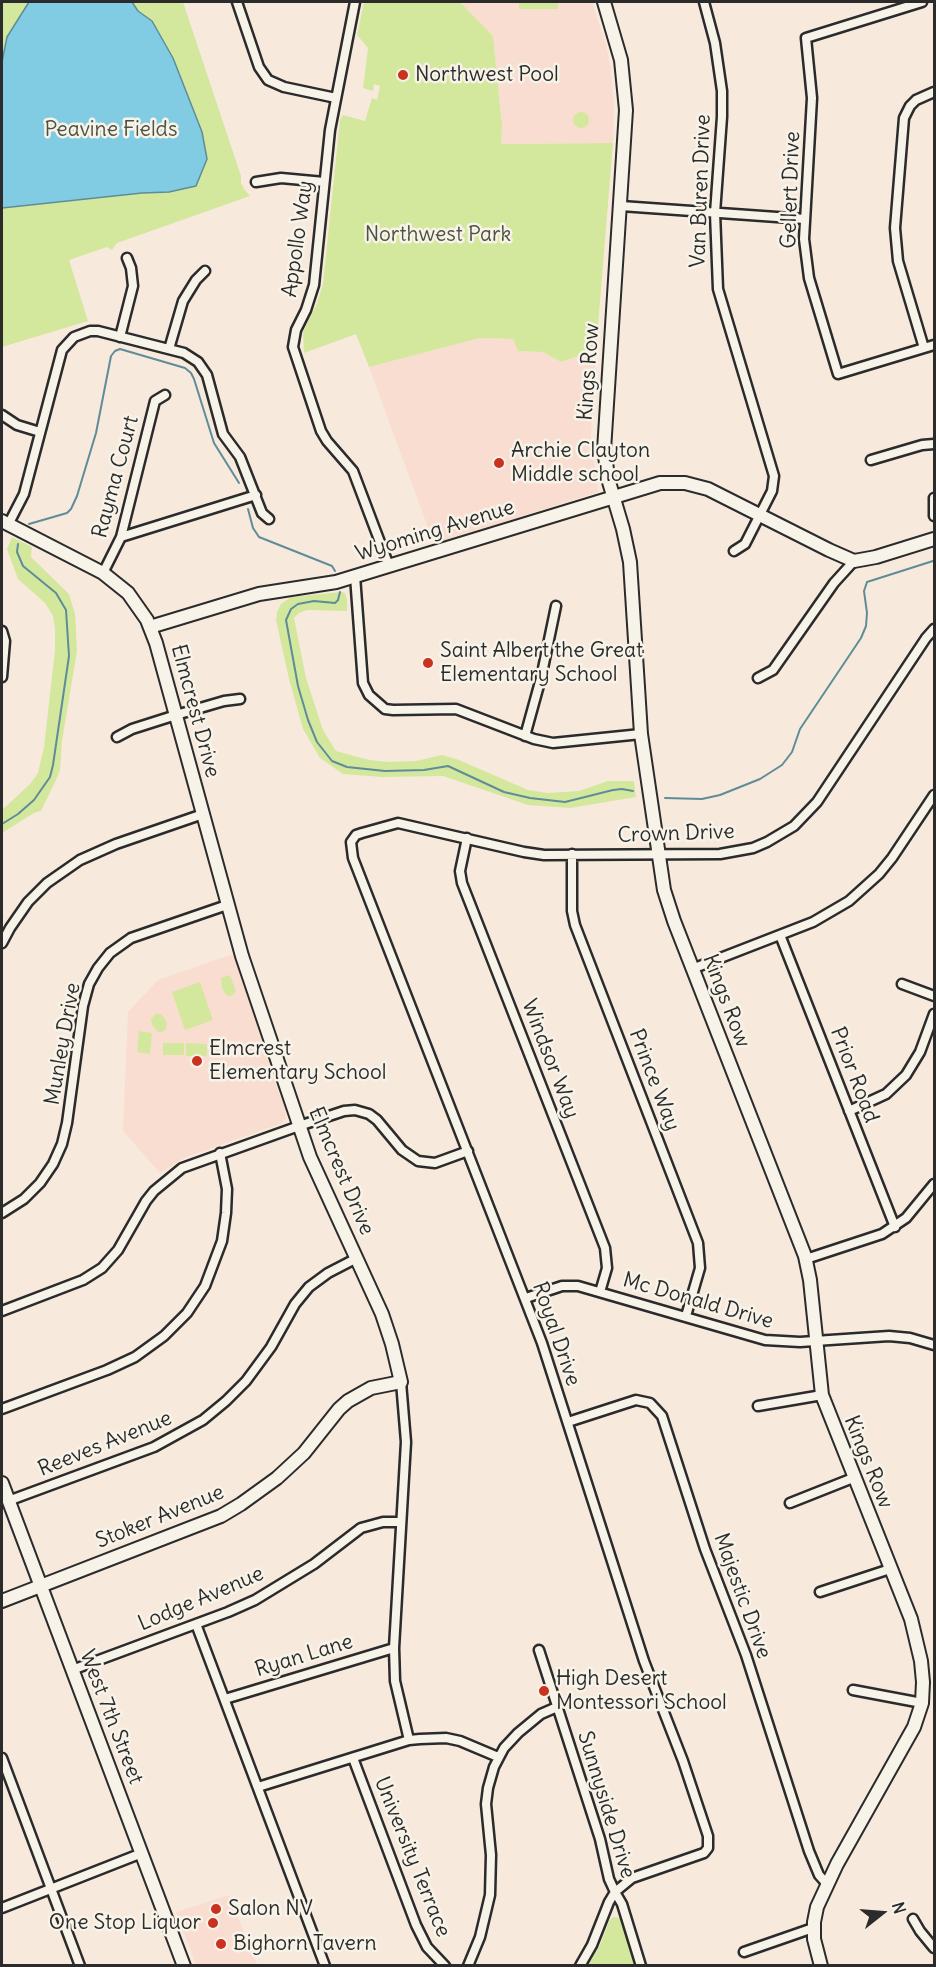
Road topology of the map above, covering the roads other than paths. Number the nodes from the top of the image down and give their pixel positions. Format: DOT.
graph roads {
  1 [pos="237,2"];
  2 [pos="355,2"];
  3 [pos="604,2"];
  4 [pos="704,2"];
  5 [pos="922,2"];
  6 [pos="934,92"];
  7 [pos="336,98"];
  8 [pos="256,182"];
  9 [pos="324,182"];
  10 [pos="621,206"];
  11 [pos="715,213"];
  12 [pos="805,219"];
  13 [pos="127,258"];
  14 [pos="206,271"];
  15 [pos="120,337"];
  16 [pos="934,345"];
  17 [pos="924,348"];
  18 [pos="169,349"];
  19 [pos="165,394"];
  20 [pos="2,415"];
  21 [pos="40,432"];
  22 [pos="934,444"];
  23 [pos="871,460"];
  24 [pos="256,495"];
  25 [pos="613,498"];
  26 [pos="934,498"];
  27 [pos="760,515"];
  28 [pos="934,516"];
  29 [pos="269,519"];
  30 [pos="5,523"];
  31 [pos="121,537"];
  32 [pos="934,539"];
  33 [pos="734,551"];
  34 [pos="854,561"];
  35 [pos="389,566"];
  36 [pos="103,573"];
  37 [pos="355,576"];
  38 [pos="556,606"];
  39 [pos="150,627"];
  40 [pos="934,629"];
  41 [pos="2,631"];
  42 [pos="2,677"];
  43 [pos="758,678"];
  44 [pos="240,699"];
  45 [pos="176,715"];
  46 [pos="641,734"];
  47 [pos="525,736"];
  48 [pos="117,737"];
  49 [pos="934,795"];
  50 [pos="203,814"];
  51 [pos="467,838"];
  52 [pos="353,839"];
  53 [pos="658,854"];
  54 [pos="572,855"];
  55 [pos="227,905"];
  56 [pos="780,935"];
  57 [pos="2,943"];
  58 [pos="692,969"];
  59 [pos="902,984"];
  60 [pos="934,996"];
  61 [pos="934,1014"];
  62 [pos="849,1111"];
  63 [pos="299,1126"];
  64 [pos="468,1151"];
  65 [pos="220,1153"];
  66 [pos="934,1184"];
  67 [pos="2,1213"];
  68 [pos="895,1227"];
  69 [pos="357,1258"];
  70 [pos="806,1259"];
  71 [pos="600,1292"];
  72 [pos="526,1298"];
  73 [pos="2,1311"];
  74 [pos="686,1316"];
  75 [pos="815,1341"];
  76 [pos="934,1345"];
  77 [pos="400,1382"];
  78 [pos="822,1395"];
  79 [pos="758,1406"];
  80 [pos="2,1409"];
  81 [pos="567,1422"];
  82 [pos="853,1478"];
  83 [pos="2,1483"];
  84 [pos="8,1502"];
  85 [pos="790,1503"];
  86 [pos="401,1522"];
  87 [pos="890,1569"];
  88 [pos="40,1586"];
  89 [pos="820,1592"];
  90 [pos="2,1602"];
  91 [pos="196,1624"];
  92 [pos="394,1648"];
  93 [pos="539,1650"];
  94 [pos="72,1670"];
  95 [pos="854,1690"];
  96 [pos="225,1700"];
  97 [pos="922,1702"];
  98 [pos="557,1707"];
  99 [pos="409,1740"];
  100 [pos="498,1757"];
  101 [pos="2,1758"];
  102 [pos="352,1758"];
  103 [pos="258,1787"];
  104 [pos="142,1853"];
  105 [pos="827,1884"];
  106 [pos="51,1889"];
  107 [pos="615,1892"];
  108 [pos="2,1908"];
  109 [pos="913,1919"];
  110 [pos="813,1928"];
  111 [pos="934,1948"];
  112 [pos="744,1952"];
  113 [pos="80,1965"];
  114 [pos="184,1965"];
  115 [pos="325,1965"];
  116 [pos="445,1965"];
  117 [pos="468,1965"];
  118 [pos="580,1965"];
  119 [pos="641,1965"];
  120 [pos="821,1965"];
  1 -- 7 [label="street"];
  2 -- 7 [label="street, Appollo Way"];
  3 -- 10 [label="main road, Kings Row"];
  4 -- 11 [label="street, Van Buren Drive"];
  5 -- 12 [label="street, Gellert Drive"];
  6 -- 17 [label="street"];
  7 -- 9 [label="street, Appollo Way"];
  8 -- 9 [label="street"];
  9 -- 35 [label="street, Appollo Way"];
  10 -- 11 [label="street"];
  10 -- 25 [label="main road, Kings Row"];
  11 -- 12 [label="street"];
  11 -- 27 [label="street, Van Buren Drive"];
  12 -- 17 [label="street, Gellert Drive"];
  13 -- 15 [label="street"];
  14 -- 18 [label="street"];
  15 -- 18 [label="street"];
  15 -- 21 [label="street"];
  16 -- 17 [label="street"];
  18 -- 24 [label="street"];
  19 -- 31 [label="street, Rayma Court"];
  20 -- 21 [label="street"];
  21 -- 30 [label="street"];
  22 -- 23 [label="street"];
  24 -- 29 [label="street"];
  24 -- 31 [label="street"];
  25 -- 27 [label="main road, Wyoming Avenue"];
  25 -- 35 [label="main road, Wyoming Avenue"];
  25 -- 46 [label="main road, Kings Row"];
  26 -- 28 [label="street"];
  27 -- 33 [label="street, Van Buren Drive"];
  27 -- 34 [label="main road, Wyoming Avenue"];
  30 -- 36 [label="main road"];
  31 -- 36 [label="street, Rayma Court"];
  32 -- 34 [label="main road"];
  34 -- 43 [label="street"];
  35 -- 37 [label="main road, Wyoming Avenue"];
  36 -- 39 [label="main road"];
  37 -- 39 [label="main road, Wyoming Avenue"];
  37 -- 47 [label="street"];
  38 -- 47 [label="street"];
  39 -- 45 [label="main road, Elmcrest Drive"];
  40 -- 53 [label="street, Crown Drive"];
  41 -- 42 [label="street"];
  44 -- 45 [label="street"];
  45 -- 48 [label="street"];
  45 -- 50 [label="main road, Elmcrest Drive"];
  46 -- 47 [label="street"];
  46 -- 53 [label="main road, Kings Row"];
  49 -- 56 [label="street"];
  50 -- 55 [label="main road, Elmcrest Drive"];
  50 -- 57 [label="street"];
  51 -- 52 [label="street, Crown Drive"];
  51 -- 54 [label="street, Crown Drive"];
  51 -- 71 [label="street, Windsor Way"];
  52 -- 64 [label="street, Royal Drive"];
  53 -- 54 [label="street, Crown Drive"];
  53 -- 58 [label="main road, Kings Row"];
  54 -- 74 [label="street, Prince Way"];
  55 -- 63 [label="main road, Elmcrest Drive"];
  55 -- 67 [label="street, Munley Drive"];
  56 -- 58 [label="street"];
  56 -- 62 [label="street, Prior Road"];
  58 -- 70 [label="main road, Kings Row"];
  59 -- 60 [label="street"];
  61 -- 62 [label="street"];
  62 -- 68 [label="street, Prior Road"];
  63 -- 64 [label="street"];
  63 -- 65 [label="street"];
  63 -- 69 [label="main road, Elmcrest Drive"];
  64 -- 72 [label="street, Royal Drive"];
  65 -- 73 [label="street"];
  65 -- 80 [label="street"];
  66 -- 68 [label="street"];
  68 -- 70 [label="street"];
  69 -- 77 [label="main road, Elmcrest Drive"];
  69 -- 84 [label="street, Reeves Avenue"];
  70 -- 75 [label="main road, Kings Row"];
  71 -- 72 [label="street, Mc Donald Drive"];
  71 -- 74 [label="street, Mc Donald Drive"];
  72 -- 81 [label="street, Royal Drive"];
  74 -- 75 [label="street, Mc Donald Drive"];
  75 -- 76 [label="street, Mc Donald Drive"];
  75 -- 78 [label="main road, Kings Row"];
  77 -- 86 [label="street, Elmcrest Drive"];
  77 -- 88 [label="main road, Stoker Avenue"];
  78 -- 79 [label="street"];
  78 -- 82 [label="main road, Kings Row"];
  81 -- 105 [label="street, Majestic Drive"];
  81 -- 107 [label="street, Royal Drive"];
  82 -- 85 [label="street"];
  82 -- 87 [label="main road, Kings Row"];
  83 -- 84 [label="main road, West 7th Street"];
  84 -- 88 [label="main road, West 7th Street"];
  86 -- 91 [label="street, Lodge Avenue"];
  86 -- 92 [label="street, Elmcrest Drive"];
  87 -- 89 [label="street"];
  87 -- 97 [label="main road, Kings Row"];
  88 -- 90 [label="main road, Stoker Avenue"];
  88 -- 94 [label="main road, West 7th Street"];
  91 -- 94 [label="street, Lodge Avenue"];
  91 -- 96 [label="street"];
  92 -- 96 [label="street, Ryan Lane"];
  92 -- 99 [label="street, Elmcrest Drive"];
  93 -- 98 [label="street, Sunnyside Drive"];
  94 -- 104 [label="main road, West 7th Street"];
  95 -- 97 [label="street"];
  96 -- 103 [label="street"];
  97 -- 105 [label="main road, Kings Row"];
  98 -- 100 [label="street"];
  98 -- 107 [label="street, Sunnyside Drive"];
  99 -- 100 [label="street, University Terrace"];
  99 -- 102 [label="street, University Terrace"];
  100 -- 117 [label="street"];
  101 -- 106 [label="street"];
  102 -- 103 [label="street, University Terrace"];
  102 -- 116 [label="street, University Terrace"];
  103 -- 115 [label="street"];
  104 -- 106 [label="street"];
  104 -- 114 [label="main road, West 7th Street"];
  105 -- 110 [label="main road, Kings Row"];
  106 -- 108 [label="street"];
  106 -- 113 [label="street"];
  107 -- 118 [label="street, Sunnyside Drive"];
  107 -- 119 [label="street"];
  109 -- 111 [label="street"];
  110 -- 112 [label="street"];
  110 -- 120 [label="main road, Kings Row"];
}
